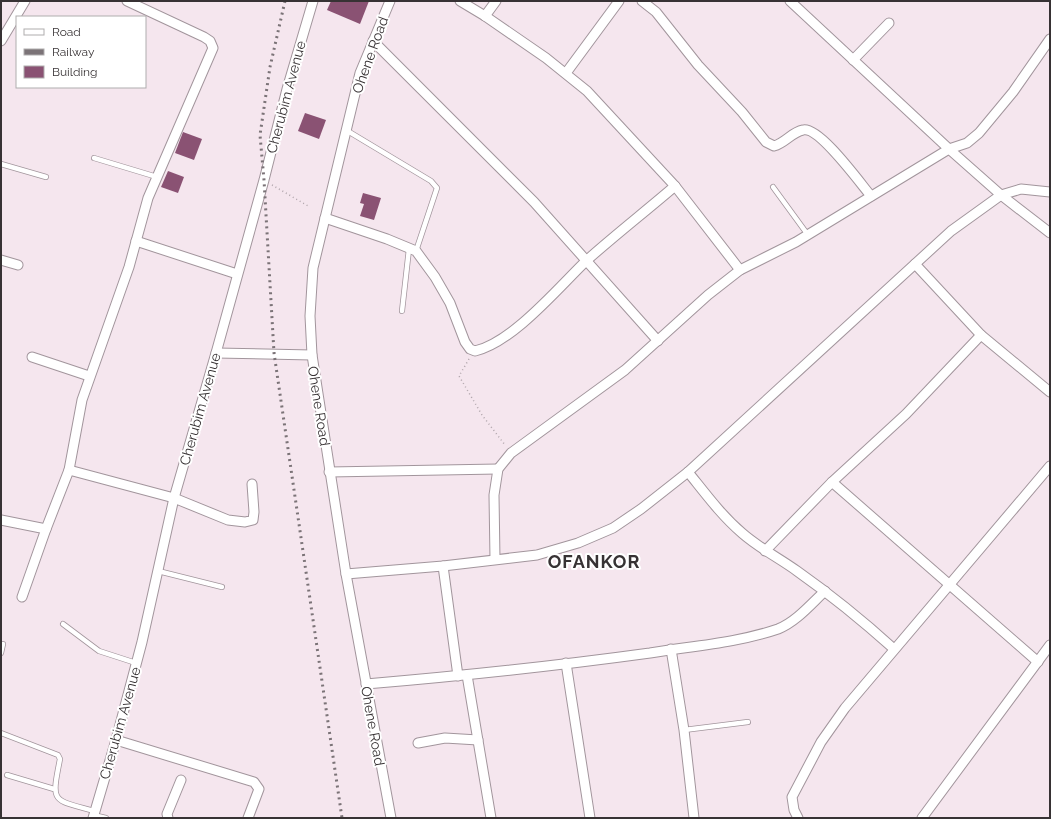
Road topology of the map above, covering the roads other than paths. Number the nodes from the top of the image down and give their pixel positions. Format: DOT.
graph roads {
  1 [pos="25,1"];
  2 [pos="127,1"];
  3 [pos="313,1"];
  4 [pos="390,1"];
  5 [pos="460,1"];
  6 [pos="496,1"];
  7 [pos="619,1"];
  8 [pos="642,1"];
  9 [pos="790,1"];
  10 [pos="485,16"];
  11 [pos="889,23"];
  12 [pos="1050,38"];
  13 [pos="1,41"];
  14 [pos="373,41"];
  15 [pos="852,60"];
  16 [pos="566,73"];
  17 [pos="346,130"];
  18 [pos="949,149"];
  19 [pos="94,158"];
  20 [pos="1,164"];
  21 [pos="46,177"];
  22 [pos="157,177"];
  23 [pos="675,186"];
  24 [pos="772,187"];
  25 [pos="1050,192"];
  26 [pos="1001,195"];
  27 [pos="870,196"];
  28 [pos="325,218"];
  29 [pos="1050,233"];
  30 [pos="808,235"];
  31 [pos="136,241"];
  32 [pos="412,250"];
  33 [pos="1,260"];
  34 [pos="587,261"];
  35 [pos="915,264"];
  36 [pos="18,265"];
  37 [pos="740,270"];
  38 [pos="237,274"];
  39 [pos="402,311"];
  40 [pos="981,335"];
  41 [pos="658,341"];
  42 [pos="216,352"];
  43 [pos="312,355"];
  44 [pos="32,357"];
  45 [pos="89,376"];
  46 [pos="1050,392"];
  47 [pos="1050,466"];
  48 [pos="498,469"];
  49 [pos="69,470"];
  50 [pos="329,472"];
  51 [pos="688,472"];
  52 [pos="832,482"];
  53 [pos="252,484"];
  54 [pos="174,498"];
  55 [pos="1,520"];
  56 [pos="46,529"];
  57 [pos="765,551"];
  58 [pos="494,559"];
  59 [pos="443,566"];
  60 [pos="158,571"];
  61 [pos="346,574"];
  62 [pos="950,586"];
  63 [pos="222,587"];
  64 [pos="825,591"];
  65 [pos="22,597"];
  66 [pos="63,624"];
  67 [pos="3,644"];
  68 [pos="1050,645"];
  69 [pos="894,649"];
  70 [pos="670,650"];
  71 [pos="1,652"];
  72 [pos="1038,662"];
  73 [pos="136,663"];
  74 [pos="566,663"];
  75 [pos="462,676"];
  76 [pos="366,684"];
  77 [pos="748,722"];
  78 [pos="684,730"];
  79 [pos="1,733"];
  80 [pos="116,740"];
  81 [pos="478,740"];
  82 [pos="418,743"];
  83 [pos="7,775"];
  84 [pos="181,780"];
  85 [pos="54,789"];
  86 [pos="93,814"];
  87 [pos="106,818"];
  88 [pos="168,818"];
  89 [pos="248,818"];
  90 [pos="391,818"];
  91 [pos="491,818"];
  92 [pos="590,818"];
  93 [pos="694,818"];
  94 [pos="798,818"];
  95 [pos="922,818"];
  1 -- 13 [label="street"];
  2 -- 22 [label="street"];
  3 -- 38 [label="street, Cherubim Avenue"];
  4 -- 14 [label="street, Ohene Road"];
  5 -- 10 [label="street"];
  6 -- 10 [label="street"];
  7 -- 16 [label="street"];
  8 -- 27 [label="street"];
  9 -- 15 [label="street"];
  10 -- 16 [label="street"];
  11 -- 15 [label="street"];
  12 -- 18 [label="street"];
  14 -- 17 [label="street, Ohene Road"];
  14 -- 34 [label="street"];
  15 -- 18 [label="street"];
  16 -- 23 [label="street"];
  17 -- 28 [label="street, Ohene Road"];
  17 -- 32 [label="lane"];
  18 -- 26 [label="street"];
  18 -- 27 [label="street"];
  19 -- 22 [label="lane"];
  20 -- 21 [label="lane"];
  22 -- 31 [label="street"];
  23 -- 34 [label="street"];
  23 -- 37 [label="street"];
  24 -- 30 [label="lane"];
  25 -- 26 [label="street"];
  26 -- 29 [label="street"];
  26 -- 35 [label="street"];
  27 -- 30 [label="street"];
  28 -- 32 [label="street"];
  28 -- 43 [label="street, Ohene Road"];
  30 -- 37 [label="street"];
  31 -- 38 [label="street"];
  31 -- 45 [label="street"];
  32 -- 34 [label="street"];
  32 -- 39 [label="lane"];
  33 -- 36 [label="street"];
  34 -- 41 [label="street"];
  35 -- 40 [label="street"];
  35 -- 51 [label="street"];
  37 -- 41 [label="street"];
  38 -- 42 [label="street, Cherubim Avenue"];
  40 -- 46 [label="street"];
  40 -- 52 [label="street"];
  41 -- 48 [label="street"];
  42 -- 43 [label="street"];
  42 -- 54 [label="street, Cherubim Avenue"];
  43 -- 50 [label="street, Ohene Road"];
  44 -- 45 [label="street"];
  45 -- 49 [label="street"];
  47 -- 62 [label="street"];
  48 -- 50 [label="street"];
  48 -- 58 [label="street"];
  49 -- 54 [label="street"];
  49 -- 56 [label="street"];
  50 -- 61 [label="street, Ohene Road"];
  51 -- 57 [label="street"];
  51 -- 58 [label="street"];
  52 -- 57 [label="street"];
  52 -- 62 [label="street"];
  53 -- 54 [label="street"];
  54 -- 60 [label="street, Cherubim Avenue"];
  55 -- 56 [label="street"];
  56 -- 65 [label="street"];
  57 -- 64 [label="street"];
  58 -- 59 [label="street"];
  59 -- 61 [label="street"];
  59 -- 75 [label="street"];
  60 -- 63 [label="lane"];
  60 -- 73 [label="street, Cherubim Avenue"];
  61 -- 76 [label="street, Ohene Road"];
  62 -- 69 [label="street"];
  62 -- 72 [label="street"];
  64 -- 69 [label="street"];
  64 -- 70 [label="street"];
  66 -- 73 [label="lane"];
  67 -- 71 [label="lane"];
  68 -- 72 [label="street"];
  69 -- 94 [label="street"];
  70 -- 74 [label="street"];
  70 -- 78 [label="street"];
  72 -- 95 [label="street"];
  73 -- 80 [label="street, Cherubim Avenue"];
  74 -- 75 [label="street"];
  74 -- 92 [label="street"];
  75 -- 76 [label="street"];
  75 -- 81 [label="street"];
  76 -- 90 [label="street, Ohene Road"];
  77 -- 78 [label="lane"];
  78 -- 93 [label="street"];
  79 -- 85 [label="lane"];
  80 -- 86 [label="street, Cherubim Avenue"];
  80 -- 89 [label="street"];
  81 -- 82 [label="street"];
  81 -- 91 [label="street"];
  83 -- 85 [label="lane"];
  84 -- 88 [label="street"];
  85 -- 86 [label="lane"];
  86 -- 87 [label="lane"];
}
